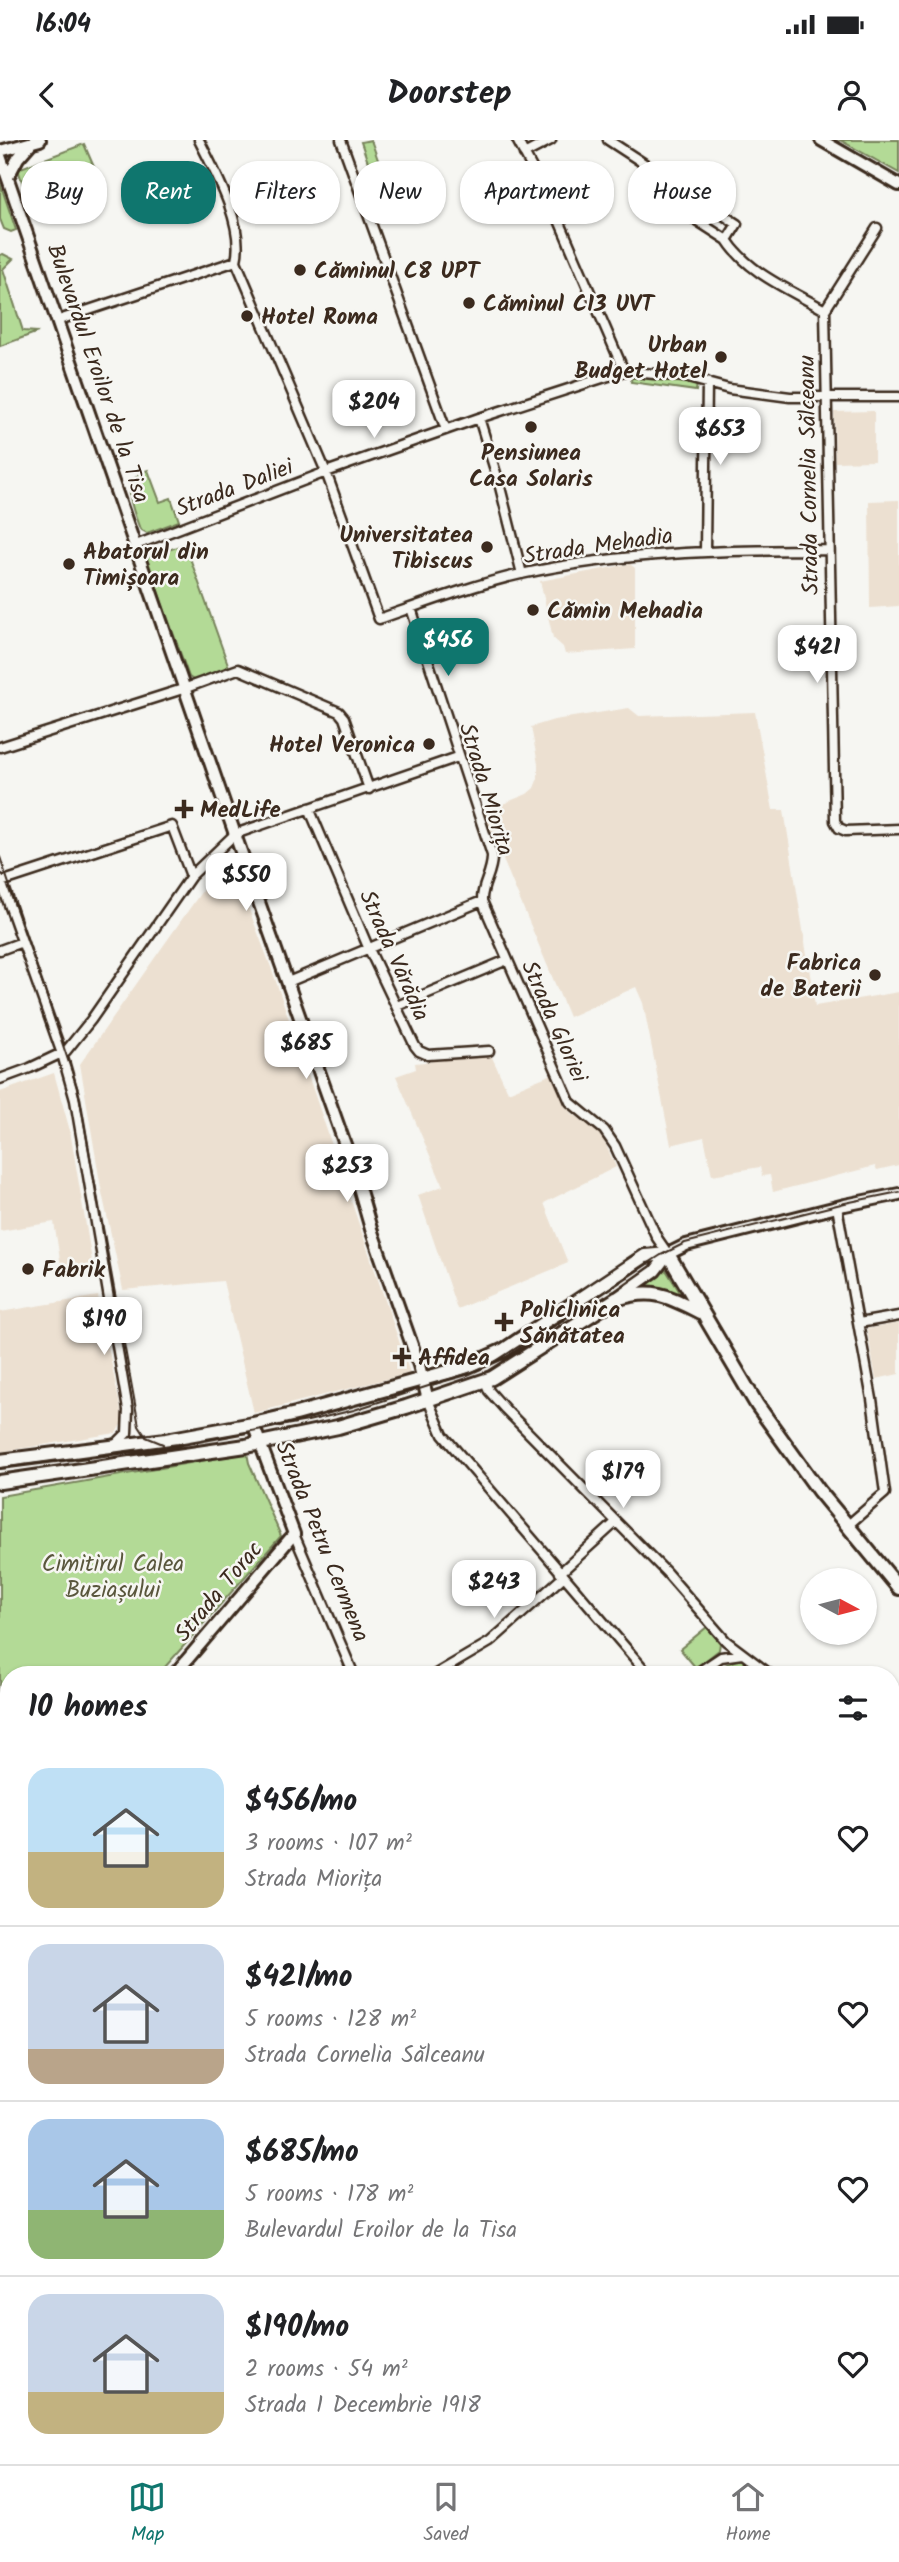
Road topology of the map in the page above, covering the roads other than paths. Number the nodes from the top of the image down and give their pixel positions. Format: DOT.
graph roads {
  1 [pos="199,140"];
  2 [pos="341,140"];
  3 [pos="517,140"];
  4 [pos="551,140"];
  5 [pos="608,140"];
  6 [pos="821,140"];
  7 [pos="36,141"];
  8 [pos="0,153"];
  9 [pos="524,154"];
  10 [pos="640,161"];
  11 [pos="8,177"];
  12 [pos="899,185"];
  13 [pos="736,223"];
  14 [pos="702,224"];
  15 [pos="877,228"];
  16 [pos="727,240"];
  17 [pos="236,261"];
  18 [pos="825,310"];
  19 [pos="59,320"];
  20 [pos="624,371"];
  21 [pos="706,382"];
  22 [pos="899,397"];
  23 [pos="826,398"];
  24 [pos="480,418"];
  25 [pos="446,430"];
  26 [pos="326,472"];
  27 [pos="136,545"];
  28 [pos="828,550"];
  29 [pos="705,551"];
  30 [pos="522,574"];
  31 [pos="411,608"];
  32 [pos="186,688"];
  33 [pos="0,747"];
  34 [pos="458,757"];
  35 [pos="369,789"];
  36 [pos="309,808"];
  37 [pos="899,829"];
  38 [pos="236,834"];
  39 [pos="191,876"];
  40 [pos="1,881"];
  41 [pos="482,901"];
  42 [pos="22,942"];
  43 [pos="368,947"];
  44 [pos="0,950"];
  45 [pos="507,960"];
  46 [pos="288,982"];
  47 [pos="397,1006"];
  48 [pos="489,1051"];
  49 [pos="62,1054"];
  50 [pos="0,1079"];
  51 [pos="899,1194"];
  52 [pos="837,1207"];
  53 [pos="668,1254"];
  54 [pos="616,1299"];
  55 [pos="702,1313"];
  56 [pos="899,1316"];
  57 [pos="859,1324"];
  58 [pos="422,1379"];
  59 [pos="485,1381"];
  60 [pos="428,1400"];
  61 [pos="253,1424"];
  62 [pos="261,1443"];
  63 [pos="114,1446"];
  64 [pos="0,1461"];
  65 [pos="0,1482"];
  66 [pos="615,1523"];
  67 [pos="847,1526"];
  68 [pos="294,1534"];
  69 [pos="562,1575"];
  70 [pos="899,1588"];
  71 [pos="726,1641"];
  72 [pos="742,1654"];
  73 [pos="721,1657"];
  74 [pos="182,1666"];
  75 [pos="350,1666"];
  76 [pos="449,1666"];
  77 [pos="641,1666"];
  78 [pos="708,1666"];
  79 [pos="759,1666"];
  1 -- 17 [label="street"];
  2 -- 25 [label="street"];
  3 -- 9 [label="street"];
  4 -- 9 [label="street"];
  5 -- 10 [label="street"];
  6 -- 12 [label="street"];
  7 -- 8 [label="street"];
  7 -- 11 [label="street"];
  8 -- 11 [label="street, Bulevardul Eroilor de la Tisa"];
  9 -- 20 [label="street"];
  11 -- 19 [label="street, Bulevardul Eroilor de la Tisa"];
  13 -- 16 [label="street"];
  14 -- 16 [label="street"];
  15 -- 18 [label="street"];
  16 -- 18 [label="street"];
  17 -- 19 [label="street"];
  17 -- 26 [label="street"];
  18 -- 23 [label="street, Strada Cornelia Sălceanu"];
  19 -- 27 [label="street, Bulevardul Eroilor de la Tisa"];
  20 -- 21 [label="street"];
  20 -- 24 [label="street, Strada Daliei"];
  21 -- 23 [label="street"];
  21 -- 29 [label="street"];
  22 -- 23 [label="street"];
  23 -- 28 [label="street, Strada Cornelia Sălceanu"];
  24 -- 25 [label="street, Strada Daliei"];
  24 -- 30 [label="street"];
  25 -- 26 [label="street, Strada Daliei"];
  26 -- 27 [label="street, Strada Daliei"];
  26 -- 31 [label="street, Strada Mehadia"];
  27 -- 32 [label="street, Bulevardul Eroilor de la Tisa"];
  28 -- 29 [label="street, Strada Mehadia"];
  28 -- 37 [label="street, Strada Cornelia Sălceanu"];
  29 -- 30 [label="street, Strada Mehadia"];
  30 -- 31 [label="street, Strada Mehadia"];
  31 -- 34 [label="street, Strada Miorița"];
  32 -- 33 [label="street"];
  32 -- 35 [label="street"];
  32 -- 38 [label="street, Bulevardul Eroilor de la Tisa"];
  34 -- 35 [label="street"];
  34 -- 41 [label="street, Strada Miorița"];
  35 -- 36 [label="street"];
  36 -- 38 [label="street"];
  36 -- 43 [label="street, Strada Vărădia"];
  38 -- 39 [label="street"];
  38 -- 46 [label="street, Bulevardul Eroilor de la Tisa"];
  39 -- 40 [label="street"];
  39 -- 49 [label="street"];
  40 -- 42 [label="street"];
  41 -- 43 [label="street"];
  41 -- 45 [label="street, Strada Gloriei"];
  42 -- 44 [label="street"];
  42 -- 49 [label="street"];
  43 -- 46 [label="street"];
  43 -- 47 [label="street, Strada Vărădia"];
  45 -- 47 [label="street"];
  45 -- 53 [label="street, Strada Gloriei"];
  46 -- 58 [label="street, Bulevardul Eroilor de la Tisa"];
  47 -- 48 [label="street, Strada Vărădia"];
  49 -- 50 [label="street"];
  49 -- 63 [label="street"];
  51 -- 52 [label="street"];
  52 -- 53 [label="street"];
  52 -- 57 [label="street"];
  53 -- 54 [label="street"];
  53 -- 55 [label="main road"];
  53 -- 58 [label="main road"];
  54 -- 55 [label="main road"];
  54 -- 59 [label="main road"];
  55 -- 67 [label="main road"];
  56 -- 57 [label="street"];
  57 -- 67 [label="street"];
  58 -- 60 [label="street, Bulevardul Eroilor de la Tisa"];
  58 -- 61 [label="main road"];
  59 -- 60 [label="main road"];
  59 -- 66 [label="street"];
  60 -- 62 [label="main road"];
  60 -- 69 [label="street"];
  61 -- 62 [label="street, Strada Petru Cermena"];
  61 -- 63 [label="main road"];
  62 -- 65 [label="main road"];
  62 -- 68 [label="street, Strada Petru Cermena"];
  63 -- 64 [label="main road"];
  66 -- 69 [label="street"];
  66 -- 71 [label="street"];
  67 -- 70 [label="main road"];
  68 -- 74 [label="street, Strada Torac"];
  68 -- 75 [label="street, Strada Petru Cermena"];
  69 -- 76 [label="street"];
  69 -- 77 [label="street"];
  71 -- 72 [label="street"];
  71 -- 73 [label="street"];
  72 -- 73 [label="street"];
  72 -- 79 [label="street"];
  73 -- 78 [label="street"];
}
